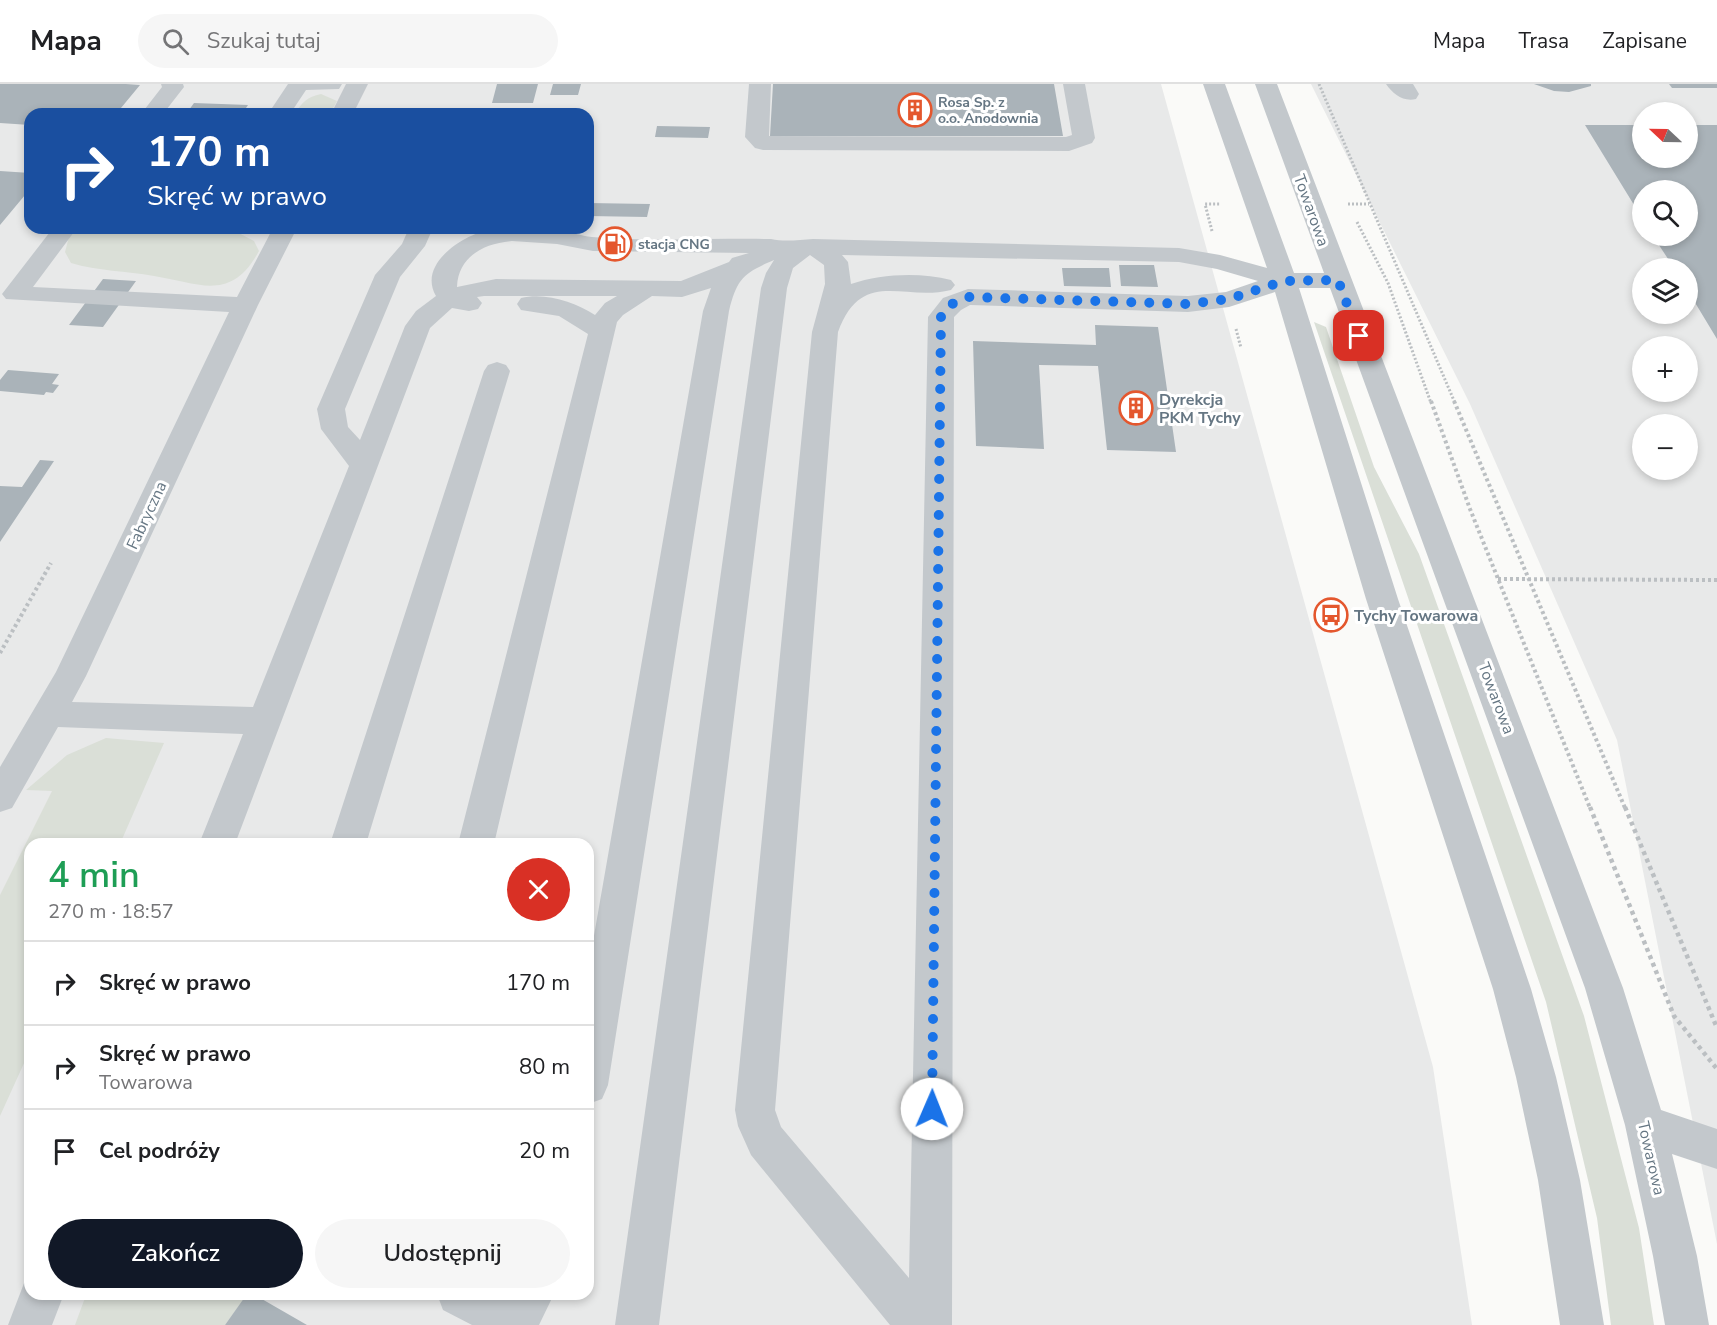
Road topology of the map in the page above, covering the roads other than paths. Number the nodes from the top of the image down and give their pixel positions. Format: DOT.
graph roads {
  1 [pos="172,84"];
  2 [pos="299,84"];
  3 [pos="308,84"];
  4 [pos="331,84"];
  5 [pos="357,84"];
  6 [pos="760,84"];
  7 [pos="1074,84"];
  8 [pos="1214,84"];
  9 [pos="1266,84"];
  10 [pos="157,108"];
  11 [pos="283,108"];
  12 [pos="345,108"];
  13 [pos="60,234"];
  14 [pos="273,234"];
  15 [pos="405,234"];
  16 [pos="418,234"];
  17 [pos="502,234"];
  18 [pos="514,234"];
  19 [pos="538,234"];
  20 [pos="802,246"];
  21 [pos="942,249"];
  22 [pos="741,263"];
  23 [pos="388,275"];
  24 [pos="1338,280"];
  25 [pos="1284,281"];
  26 [pos="539,288"];
  27 [pos="644,290"];
  28 [pos="450,298"];
  29 [pos="941,301"];
  30 [pos="8,303"];
  31 [pos="245,305"];
  32 [pos="829,314"];
  33 [pos="601,332"];
  34 [pos="497,371"];
  35 [pos="364,465"];
  36 [pos="48,714"];
  37 [pos="265,722"];
  38 [pos="0,798"];
  39 [pos="219,838"];
  40 [pos="350,838"];
  41 [pos="477,838"];
  42 [pos="594,1049"];
  43 [pos="1645,1125"];
  44 [pos="1717,1149"];
  45 [pos="40,1300"];
  46 [pos="477,1300"];
  47 [pos="522,1315"];
  48 [pos="30,1325"];
  49 [pos="637,1325"];
  50 [pos="919,1325"];
  51 [pos="930,1325"];
  52 [pos="1582,1325"];
  53 [pos="1687,1325"];
  1 -- 10 [label="street"];
  2 -- 11 [label="street"];
  3 -- 4 [label="street"];
  5 -- 12 [label="street"];
  6 -- 7 [label="street"];
  8 -- 25 [label="street"];
  9 -- 24 [label="street, Towarowa"];
  13 -- 30 [label="street"];
  14 -- 31 [label="street, Fabryczna"];
  15 -- 23 [label="street"];
  16 -- 23 [label="street"];
  17 -- 28 [label="street"];
  18 -- 26 [label="street"];
  19 -- 20 [label="street"];
  20 -- 21 [label="street"];
  20 -- 22 [label="street"];
  20 -- 32 [label="street"];
  20 -- 49 [label="street"];
  21 -- 25 [label="street"];
  21 -- 29 [label="street"];
  22 -- 27 [label="street"];
  22 -- 42 [label="street"];
  23 -- 35 [label="street"];
  24 -- 25 [label="street"];
  24 -- 43 [label="street, Towarowa"];
  25 -- 29 [label="street"];
  25 -- 52 [label="street"];
  26 -- 27 [label="street"];
  26 -- 28 [label="street"];
  27 -- 33 [label="street"];
  28 -- 33 [label="street"];
  28 -- 35 [label="street"];
  29 -- 32 [label="street"];
  29 -- 51 [label="street"];
  30 -- 31 [label="street"];
  31 -- 36 [label="street, Fabryczna"];
  32 -- 50 [label="street"];
  33 -- 41 [label="street"];
  34 -- 40 [label="street"];
  35 -- 37 [label="street"];
  36 -- 37 [label="street"];
  36 -- 38 [label="street, Fabryczna"];
  37 -- 39 [label="street"];
  43 -- 44 [label="street"];
  43 -- 53 [label="street, Towarowa"];
  45 -- 48 [label="street"];
  46 -- 47 [label="street"];
}
